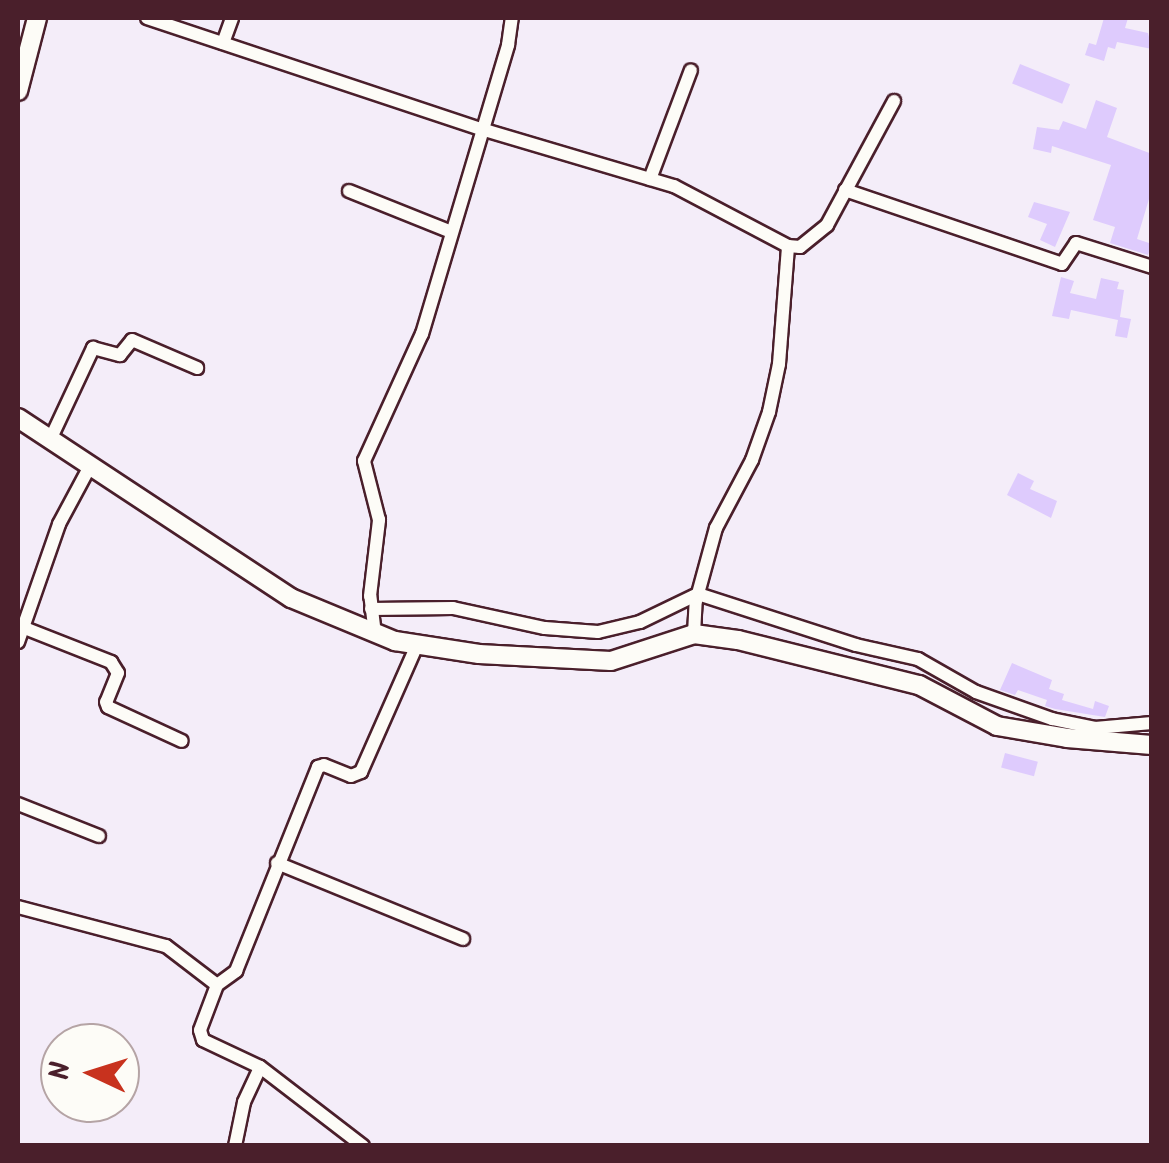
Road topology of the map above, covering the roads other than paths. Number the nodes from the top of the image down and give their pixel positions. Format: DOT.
graph roads {
  1 [pos="37,18"];
  2 [pos="147,18"];
  3 [pos="232,18"];
  4 [pos="512,18"];
  5 [pos="223,42"];
  6 [pos="691,70"];
  7 [pos="18,90"];
  8 [pos="894,101"];
  9 [pos="480,130"];
  10 [pos="650,179"];
  11 [pos="845,190"];
  12 [pos="349,191"];
  13 [pos="449,231"];
  14 [pos="788,246"];
  15 [pos="1152,267"];
  16 [pos="197,368"];
  17 [pos="18,418"];
  18 [pos="50,440"];
  19 [pos="88,468"];
  20 [pos="698,594"];
  21 [pos="371,608"];
  22 [pos="22,627"];
  23 [pos="374,634"];
  24 [pos="694,634"];
  25 [pos="18,642"];
  26 [pos="417,645"];
  27 [pos="1152,723"];
  28 [pos="182,742"];
  29 [pos="1152,745"];
  30 [pos="18,804"];
  31 [pos="99,836"];
  32 [pos="277,863"];
  33 [pos="18,907"];
  34 [pos="463,940"];
  35 [pos="217,985"];
  36 [pos="260,1067"];
  37 [pos="235,1146"];
  38 [pos="363,1146"];
  1 -- 7 [label="street"];
  2 -- 5 [label="street"];
  3 -- 5 [label="street"];
  4 -- 9 [label="street"];
  5 -- 9 [label="street"];
  6 -- 10 [label="street"];
  8 -- 11 [label="street"];
  9 -- 10 [label="street"];
  9 -- 13 [label="street"];
  10 -- 14 [label="street"];
  11 -- 14 [label="street"];
  11 -- 15 [label="street"];
  12 -- 13 [label="street"];
  13 -- 21 [label="street"];
  14 -- 20 [label="street"];
  16 -- 18 [label="street"];
  17 -- 18 [label="street"];
  18 -- 19 [label="street"];
  19 -- 22 [label="street"];
  19 -- 23 [label="street"];
  20 -- 21 [label="street"];
  20 -- 24 [label="street"];
  20 -- 27 [label="street"];
  21 -- 23 [label="street"];
  22 -- 25 [label="street"];
  22 -- 28 [label="street"];
  23 -- 26 [label="street"];
  24 -- 26 [label="street"];
  24 -- 29 [label="street"];
  26 -- 32 [label="street"];
  30 -- 31 [label="street"];
  32 -- 34 [label="street"];
  32 -- 35 [label="street"];
  33 -- 35 [label="street"];
  35 -- 36 [label="street"];
  36 -- 37 [label="street"];
  36 -- 38 [label="street"];
}
